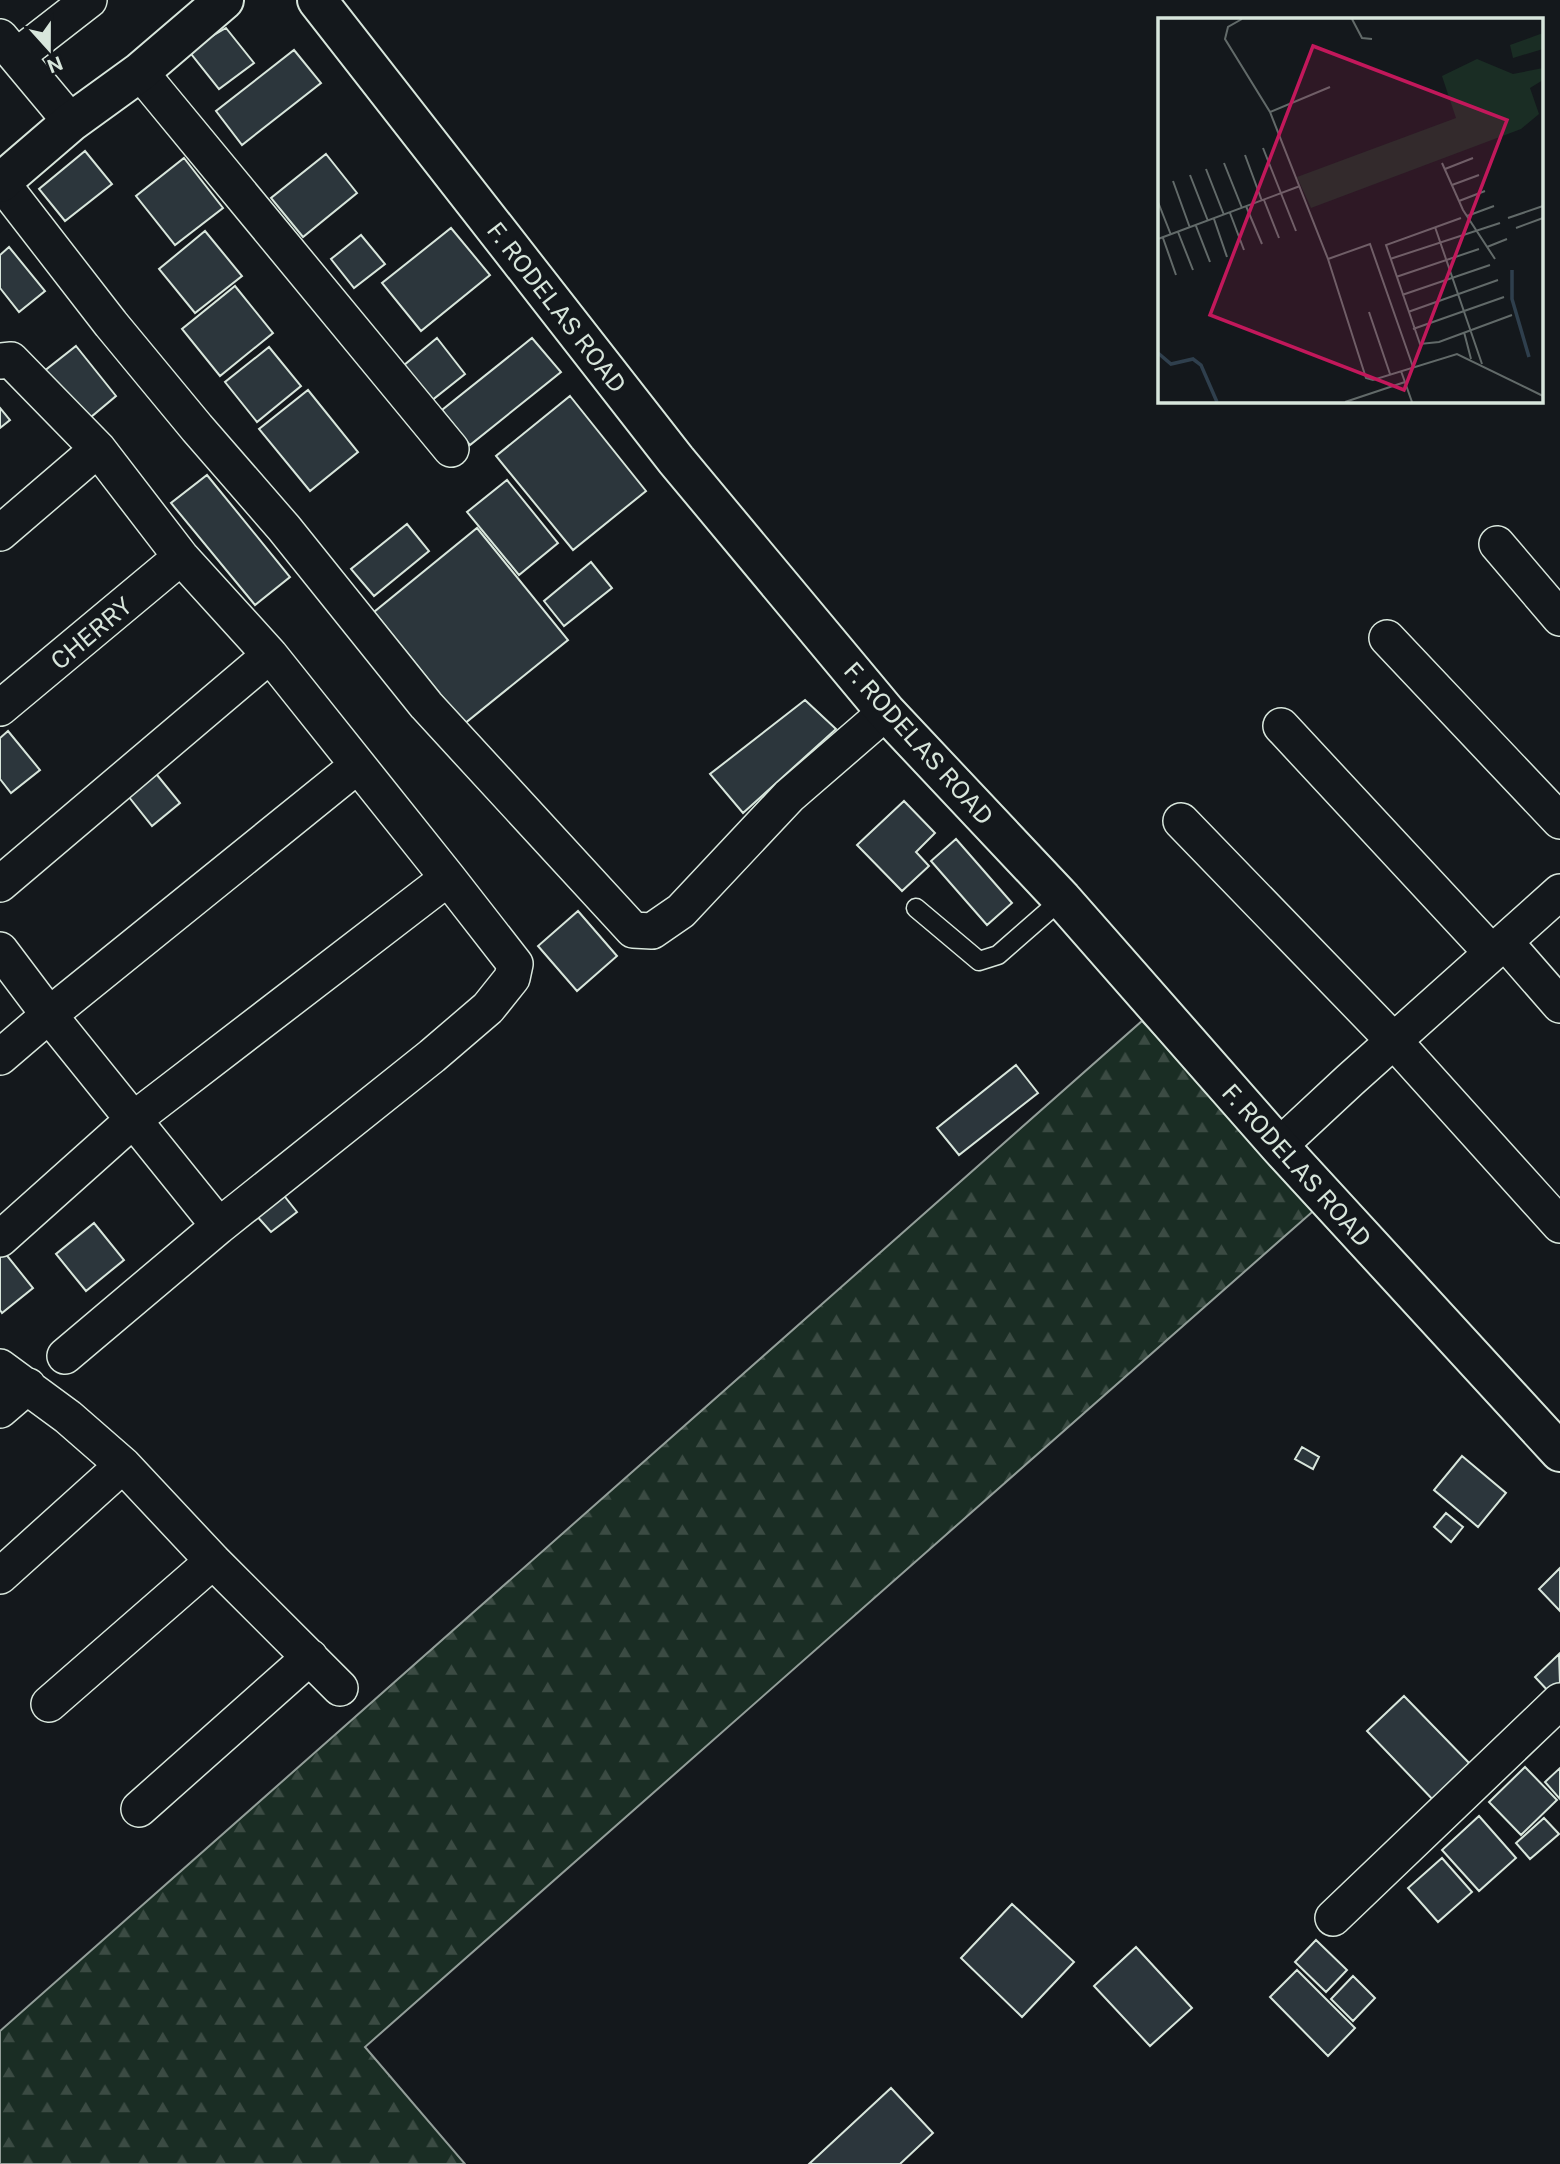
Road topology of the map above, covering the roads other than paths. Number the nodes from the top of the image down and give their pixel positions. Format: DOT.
graph roads {
  1 [pos="89,0"];
  2 [pos="224,0"];
  3 [pos="317,0"];
  4 [pos="8,46"];
  5 [pos="140,72"];
  6 [pos="71,122"];
  7 [pos="1,183"];
  8 [pos="0,361"];
  9 [pos="98,449"];
  10 [pos="451,449"];
  11 [pos="0,533"];
  12 [pos="1497,544"];
  13 [pos="181,557"];
  14 [pos="1560,618"];
  15 [pos="1387,638"];
  16 [pos="270,655"];
  17 [pos="0,708"];
  18 [pos="886,712"];
  19 [pos="1281,726"];
  20 [pos="357,766"];
  21 [pos="1181,821"];
  22 [pos="1560,821"];
  23 [pos="448,878"];
  24 [pos="0,884"];
  25 [pos="1560,892"];
  26 [pos="1062,899"];
  27 [pos="916,908"];
  28 [pos="1499,947"];
  29 [pos="0,950"];
  30 [pos="1560,1005"];
  31 [pos="49,1014"];
  32 [pos="1394,1041"];
  33 [pos="0,1057"];
  34 [pos="134,1120"];
  35 [pos="1279,1146"];
  36 [pos="1560,1225"];
  37 [pos="219,1226"];
  38 [pos="0,1239"];
  39 [pos="65,1356"];
  40 [pos="14,1376"];
  41 [pos="0,1410"];
  42 [pos="1560,1452"];
  43 [pos="123,1465"];
  44 [pos="213,1561"];
  45 [pos="0,1576"];
  46 [pos="310,1657"];
  47 [pos="340,1688"];
  48 [pos="1560,1701"];
  49 [pos="49,1704"];
  50 [pos="139,1809"];
  51 [pos="1333,1918"];
  1 -- 4 [label="street"];
  2 -- 5 [label="street"];
  3 -- 18 [label="street, F. RODELAS ROAD"];
  4 -- 6 [label="street"];
  5 -- 6 [label="street"];
  5 -- 10 [label="street"];
  6 -- 7 [label="street"];
  7 -- 18 [label="street"];
  8 -- 9 [label="street"];
  9 -- 11 [label="street"];
  9 -- 13 [label="street"];
  12 -- 14 [label="street"];
  13 -- 16 [label="street"];
  13 -- 17 [label="street, CHERRY"];
  15 -- 22 [label="street"];
  16 -- 20 [label="street"];
  16 -- 24 [label="street"];
  18 -- 26 [label="street, F. RODELAS ROAD"];
  19 -- 28 [label="street"];
  20 -- 23 [label="street"];
  20 -- 31 [label="street"];
  21 -- 32 [label="street"];
  23 -- 34 [label="street"];
  23 -- 37 [label="street"];
  25 -- 28 [label="street"];
  26 -- 27 [label="lane"];
  26 -- 35 [label="street, F. RODELAS ROAD"];
  28 -- 30 [label="street"];
  28 -- 32 [label="street"];
  29 -- 31 [label="street"];
  31 -- 33 [label="street"];
  31 -- 34 [label="street"];
  32 -- 35 [label="street"];
  32 -- 36 [label="street"];
  34 -- 37 [label="street"];
  34 -- 38 [label="street"];
  35 -- 42 [label="street, F. RODELAS ROAD"];
  37 -- 39 [label="street"];
  40 -- 41 [label="street"];
  40 -- 43 [label="street"];
  43 -- 44 [label="street"];
  43 -- 45 [label="street"];
  44 -- 46 [label="street"];
  44 -- 49 [label="street"];
  46 -- 47 [label="street"];
  46 -- 50 [label="street"];
  48 -- 51 [label="street"];
}
